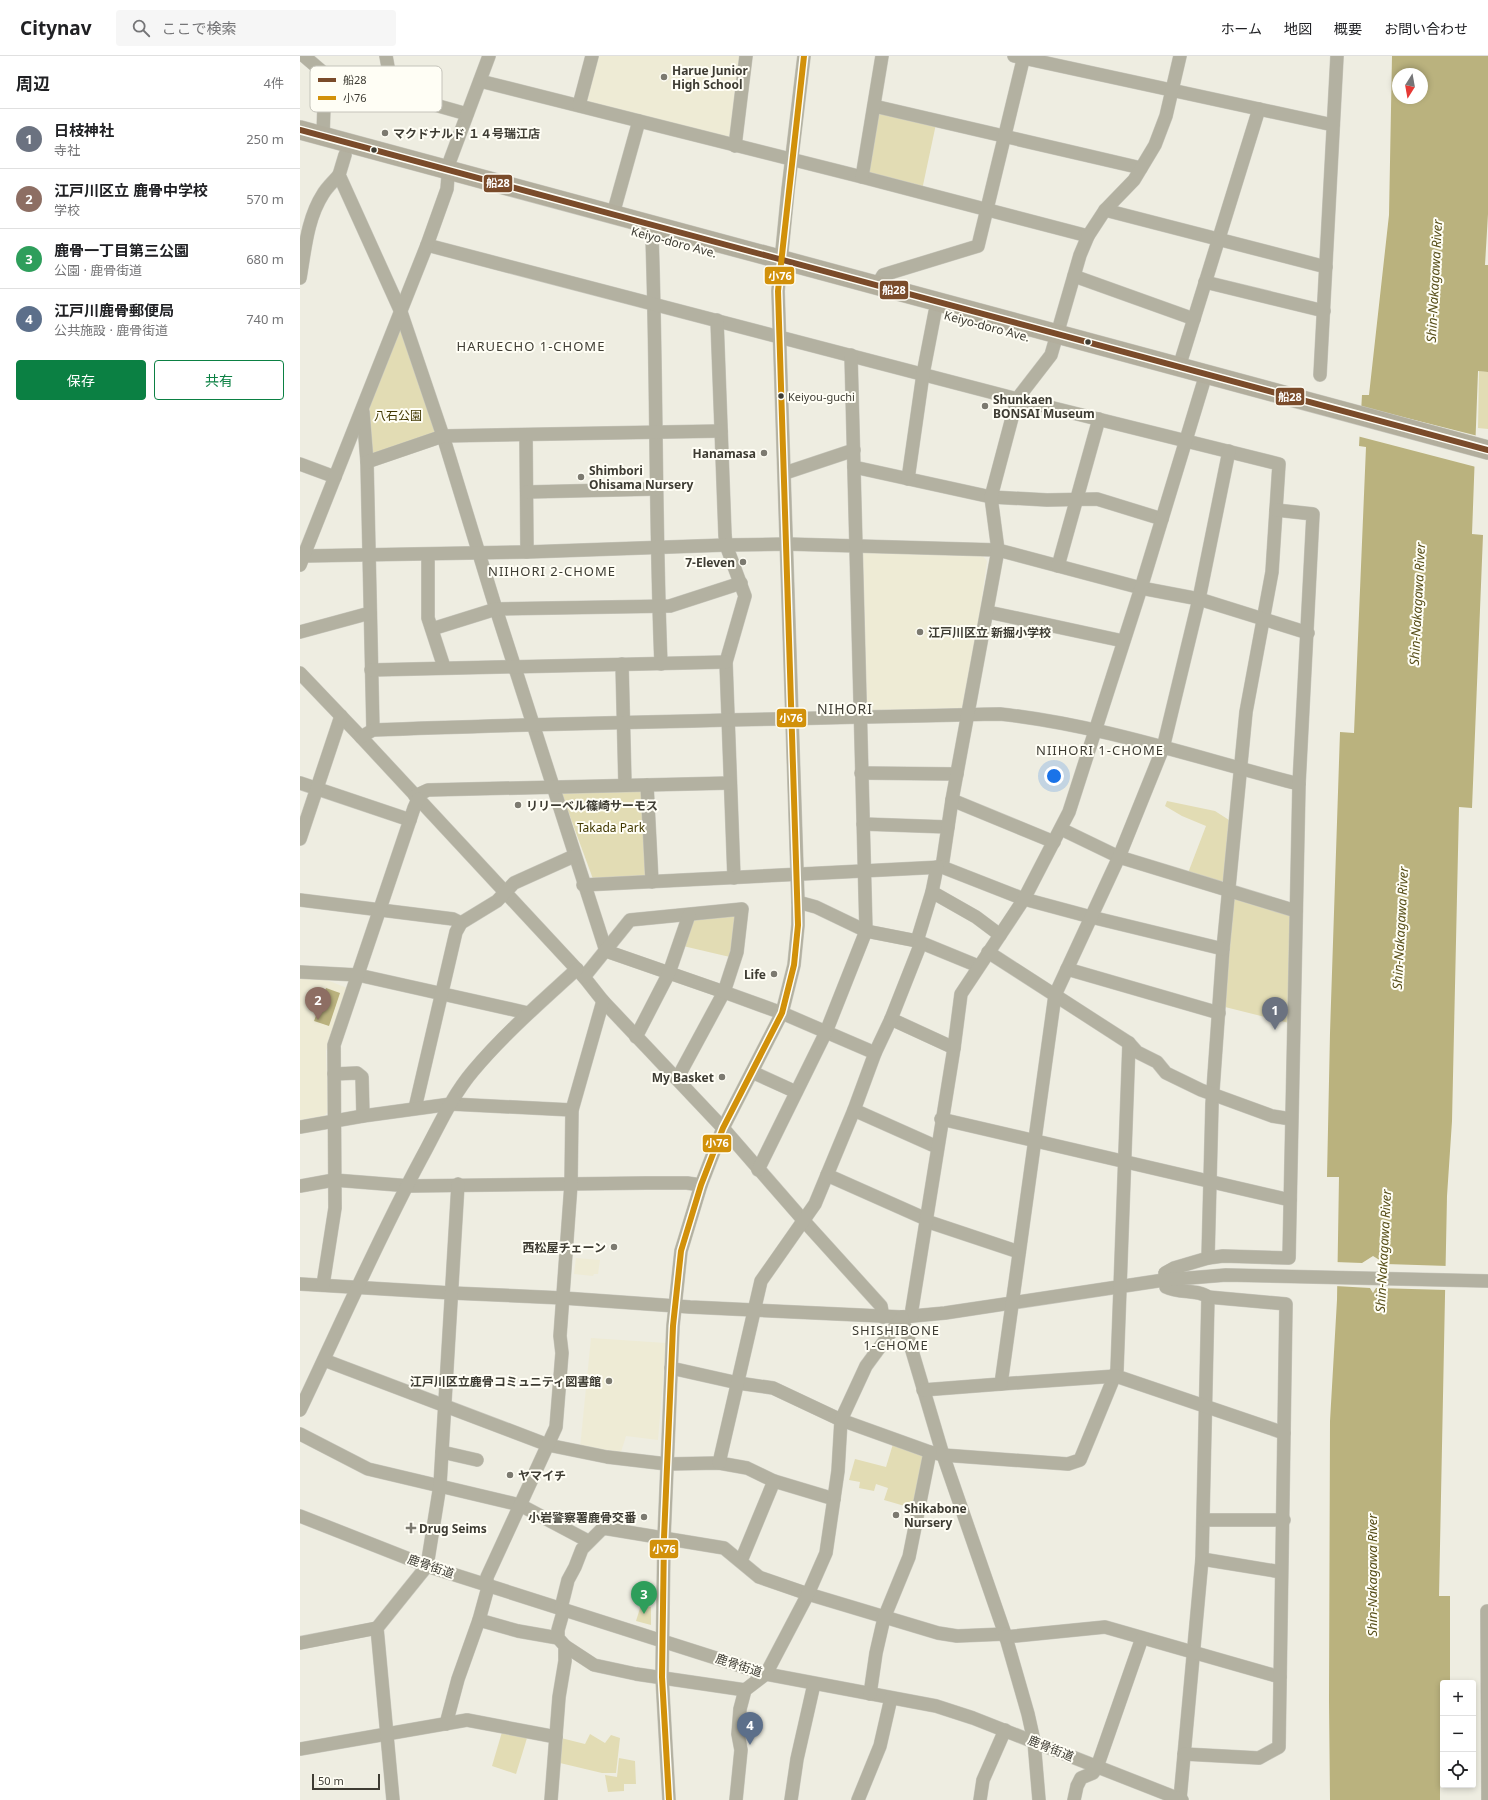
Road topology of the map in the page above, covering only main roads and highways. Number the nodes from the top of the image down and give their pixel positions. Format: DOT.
graph roads {
  1 [pos="300,130"];
  2 [pos="300,142"];
  3 [pos="448,176"];
  4 [pos="780,264"];
  5 [pos="1056,340"];
  6 [pos="1340,415"];
  7 [pos="1488,450"];
  8 [pos="1488,460"];
  1 -- 3 [label="highway, Keiyo-doro Ave."];
  2 -- 3 [label="highway, Keiyo-doro Ave."];
  3 -- 4 [label="highway, Keiyo-doro Ave."];
  3 -- 4 [label="highway, Keiyo-doro Ave."];
  4 -- 5 [label="highway, Keiyo-doro Ave."];
  4 -- 5 [label="highway, Keiyo-doro Ave."];
  5 -- 6 [label="highway, Keiyo-doro Ave."];
  5 -- 6 [label="highway, Keiyo-doro Ave."];
  6 -- 7 [label="highway, Keiyo-doro Ave."];
  6 -- 8 [label="highway, Keiyo-doro Ave."];
}
